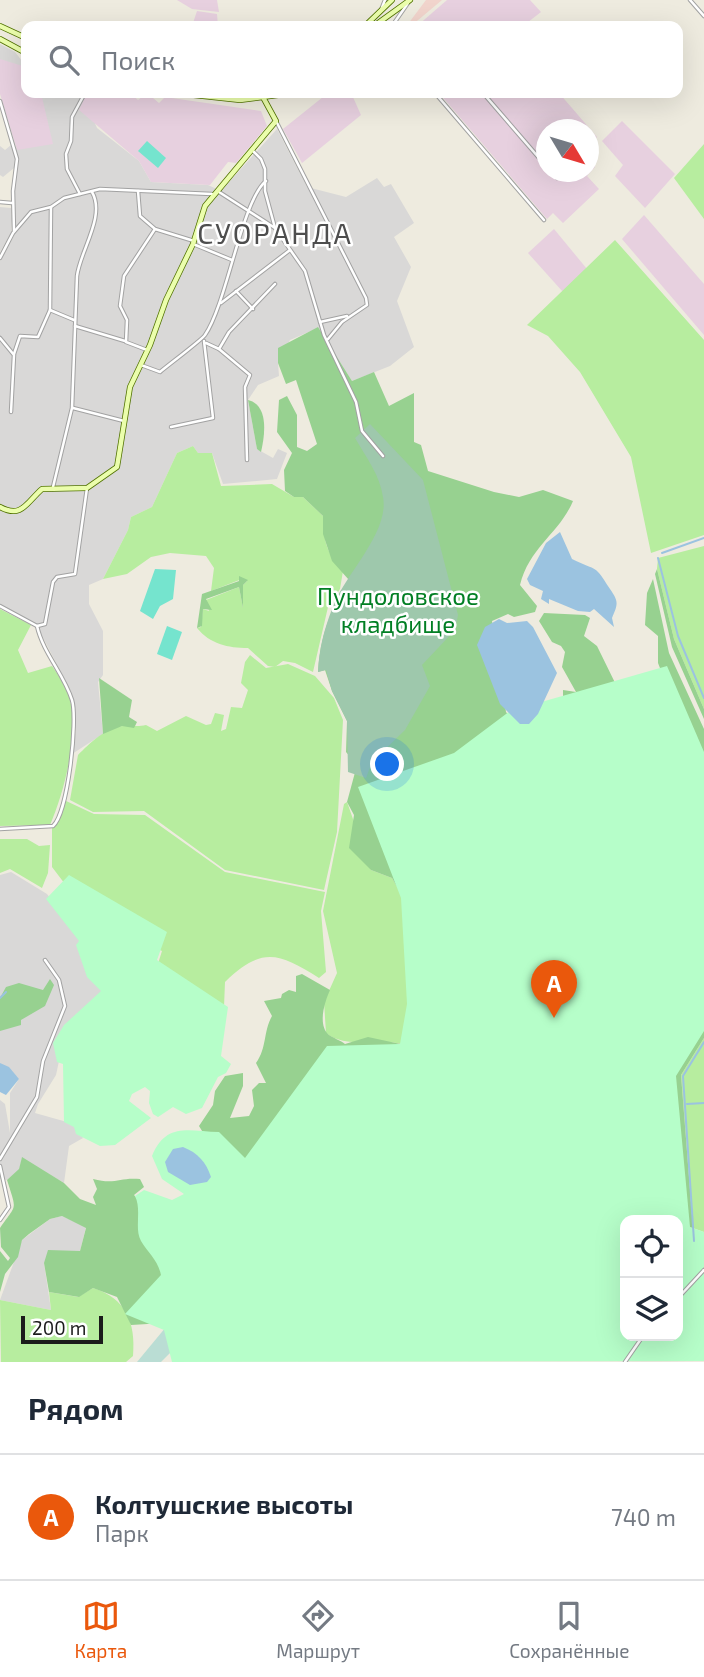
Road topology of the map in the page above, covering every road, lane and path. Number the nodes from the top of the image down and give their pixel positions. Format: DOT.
graph roads {
  1 [pos="385,0"];
  2 [pos="392,0"];
  3 [pos="408,0"];
  4 [pos="690,0"];
  5 [pos="381,11"];
  6 [pos="704,16"];
  7 [pos="373,19"];
  8 [pos="371,21"];
  9 [pos="380,21"];
  10 [pos="395,21"];
  11 [pos="0,26"];
  12 [pos="21,36"];
  13 [pos="0,39"];
  14 [pos="21,50"];
  15 [pos="82,98"];
  16 [pos="208,98"];
  17 [pos="269,98"];
  18 [pos="439,98"];
  19 [pos="487,98"];
  20 [pos="264,99"];
  21 [pos="0,101"];
  22 [pos="275,121"];
  23 [pos="5,125"];
  24 [pos="0,131"];
  25 [pos="253,151"];
  26 [pos="536,153"];
  27 [pos="266,181"];
  28 [pos="138,191"];
  29 [pos="92,192"];
  30 [pos="215,192"];
  31 [pos="80,194"];
  32 [pos="0,202"];
  33 [pos="12,203"];
  34 [pos="51,206"];
  35 [pos="249,214"];
  36 [pos="544,220"];
  37 [pos="275,228"];
  38 [pos="155,229"];
  39 [pos="13,233"];
  40 [pos="193,242"];
  41 [pos="290,250"];
  42 [pos="0,258"];
  43 [pos="233,261"];
  44 [pos="275,284"];
  45 [pos="236,291"];
  46 [pos="221,303"];
  47 [pos="253,309"];
  48 [pos="50,310"];
  49 [pos="350,315"];
  50 [pos="74,320"];
  51 [pos="320,322"];
  52 [pos="75,326"];
  53 [pos="0,338"];
  54 [pos="203,340"];
  55 [pos="327,340"];
  56 [pos="127,342"];
  57 [pos="219,349"];
  58 [pos="148,350"];
  59 [pos="13,354"];
  60 [pos="141,365"];
  61 [pos="72,408"];
  62 [pos="11,412"];
  63 [pos="124,421"];
  64 [pos="172,427"];
  65 [pos="383,456"];
  66 [pos="247,460"];
  67 [pos="53,487"];
  68 [pos="87,488"];
  69 [pos="0,506"];
  70 [pos="0,606"];
  71 [pos="37,626"];
  72 [pos="0,830"];
  73 [pos="45,960"];
  74 [pos="0,1159"];
  75 [pos="0,1166"];
  76 [pos="0,1220"];
  77 [pos="704,1270"];
  78 [pos="683,1293"];
  79 [pos="640,1341"];
  80 [pos="625,1362"];
  1 -- 5 [label="street"];
  2 -- 5 [label="street"];
  3 -- 9 [label="street"];
  3 -- 10 [label="street"];
  4 -- 6 [label="street"];
  5 -- 7 [label="street"];
  7 -- 8 [label="street"];
  11 -- 12 [label="street"];
  13 -- 14 [label="street"];
  15 -- 31 [label="street"];
  16 -- 20 [label="street"];
  17 -- 20 [label="street"];
  18 -- 36 [label="street"];
  19 -- 26 [label="street"];
  20 -- 22 [label="street"];
  21 -- 23 [label="street"];
  22 -- 25 [label="street"];
  22 -- 49 [label="street"];
  23 -- 24 [label="street"];
  23 -- 33 [label="street"];
  25 -- 27 [label="street"];
  25 -- 30 [label="street"];
  27 -- 35 [label="street"];
  27 -- 37 [label="street"];
  28 -- 29 [label="street"];
  28 -- 30 [label="street"];
  28 -- 38 [label="street"];
  29 -- 31 [label="street"];
  29 -- 50 [label="street"];
  30 -- 35 [label="street"];
  30 -- 40 [label="street"];
  31 -- 34 [label="street"];
  32 -- 33 [label="street"];
  33 -- 39 [label="street"];
  34 -- 39 [label="street"];
  34 -- 48 [label="street"];
  35 -- 37 [label="street"];
  35 -- 43 [label="street"];
  37 -- 41 [label="street"];
  38 -- 40 [label="street"];
  38 -- 56 [label="street"];
  39 -- 42 [label="street"];
  40 -- 43 [label="street"];
  40 -- 58 [label="street"];
  41 -- 45 [label="street"];
  41 -- 51 [label="street"];
  43 -- 46 [label="street"];
  44 -- 47 [label="street"];
  45 -- 46 [label="street"];
  45 -- 47 [label="street"];
  46 -- 54 [label="street"];
  47 -- 57 [label="street"];
  48 -- 50 [label="street"];
  48 -- 59 [label="street"];
  49 -- 51 [label="street"];
  49 -- 55 [label="street"];
  50 -- 52 [label="street"];
  51 -- 55 [label="street"];
  52 -- 56 [label="street"];
  52 -- 61 [label="street"];
  53 -- 59 [label="street"];
  54 -- 57 [label="street"];
  54 -- 60 [label="street"];
  54 -- 64 [label="street"];
  55 -- 65 [label="street"];
  56 -- 58 [label="street"];
  57 -- 66 [label="street"];
  58 -- 60 [label="street"];
  59 -- 62 [label="street"];
  60 -- 63 [label="street"];
  61 -- 63 [label="street"];
  61 -- 67 [label="street"];
  63 -- 68 [label="street"];
  67 -- 68 [label="street"];
  67 -- 69 [label="street"];
  68 -- 71 [label="street"];
  70 -- 71 [label="street"];
  71 -- 72 [label="street"];
  73 -- 74 [label="street"];
  75 -- 76 [label="street"];
  77 -- 78 [label="street"];
  79 -- 80 [label="street"];
}
